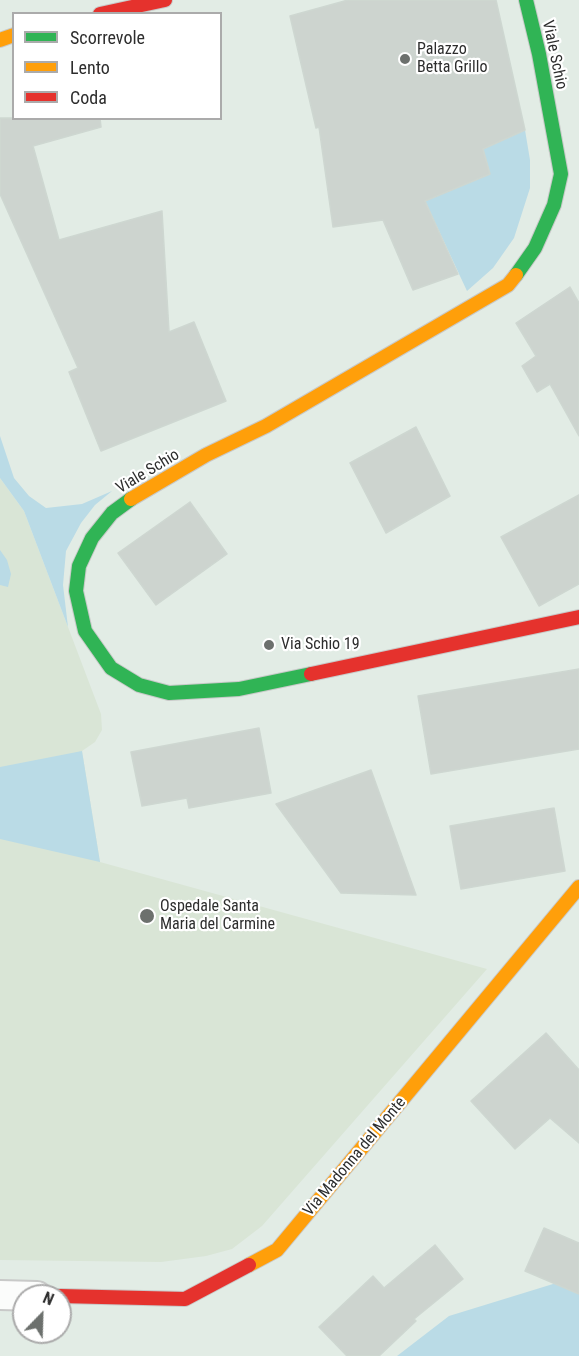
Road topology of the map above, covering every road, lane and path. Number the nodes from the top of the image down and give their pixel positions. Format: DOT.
graph roads {
  1 [pos="165,0"];
  2 [pos="526,0"];
  3 [pos="109,12"];
  4 [pos="579,617"];
  5 [pos="579,887"];
  6 [pos="72,1296"];
  1 -- 3 [label="street"];
  2 -- 4 [label="street, Viale Schio"];
  5 -- 6 [label="street, Via Madonna del Monte"];
}
